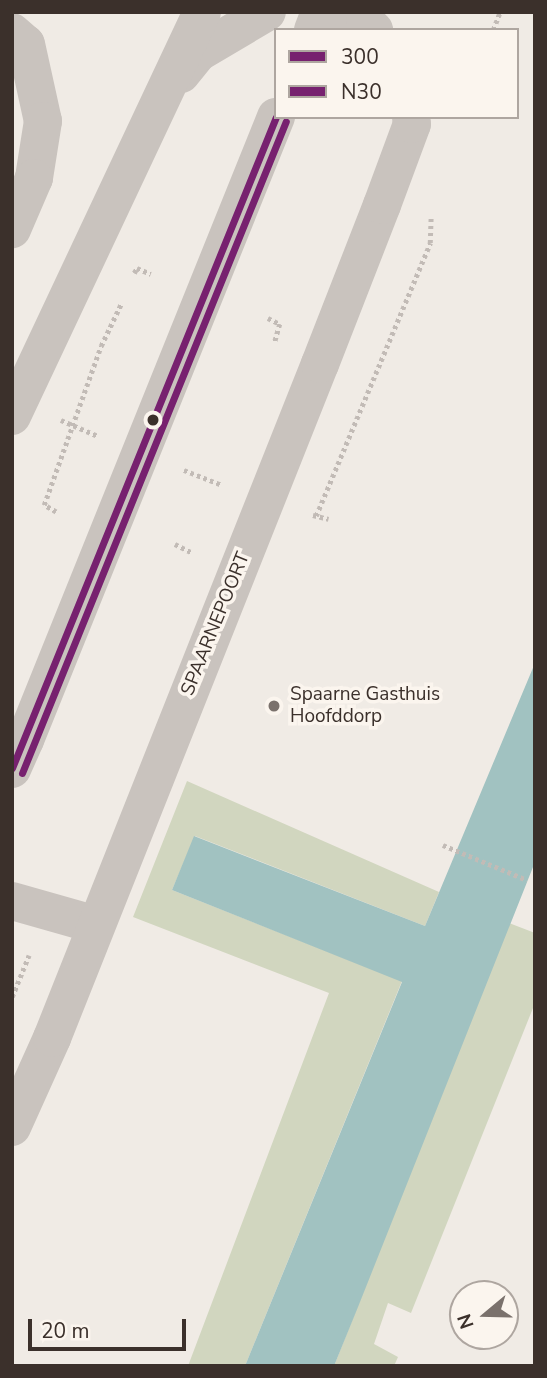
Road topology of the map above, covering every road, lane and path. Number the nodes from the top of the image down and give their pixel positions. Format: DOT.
graph roads {
  1 [pos="202,12"];
  2 [pos="267,12"];
  3 [pos="344,12"];
  4 [pos="372,28"];
  5 [pos="12,32"];
  6 [pos="162,98"];
  7 [pos="275,119"];
  8 [pos="411,119"];
  9 [pos="432,204"];
  10 [pos="12,229"];
  11 [pos="137,268"];
  12 [pos="151,274"];
  13 [pos="268,318"];
  14 [pos="280,324"];
  15 [pos="102,346"];
  16 [pos="12,416"];
  17 [pos="56,512"];
  18 [pos="316,516"];
  19 [pos="12,769"];
  20 [pos="443,845"];
  21 [pos="527,880"];
  22 [pos="12,901"];
  23 [pos="96,925"];
  24 [pos="12,1128"];
  1 -- 6 [label="street"];
  2 -- 6 [label="street"];
  3 -- 4 [label="street"];
  5 -- 10 [label="street"];
  6 -- 16 [label="street"];
  7 -- 19 [label="street, bridge"];
  8 -- 23 [label="street, SPAARNEPOORT"];
  9 -- 18 [label="path"];
  11 -- 12 [label="path"];
  13 -- 14 [label="path"];
  15 -- 17 [label="path"];
  20 -- 21 [label="path"];
  22 -- 23 [label="street"];
  23 -- 24 [label="street, SPAARNEPOORT"];
}
